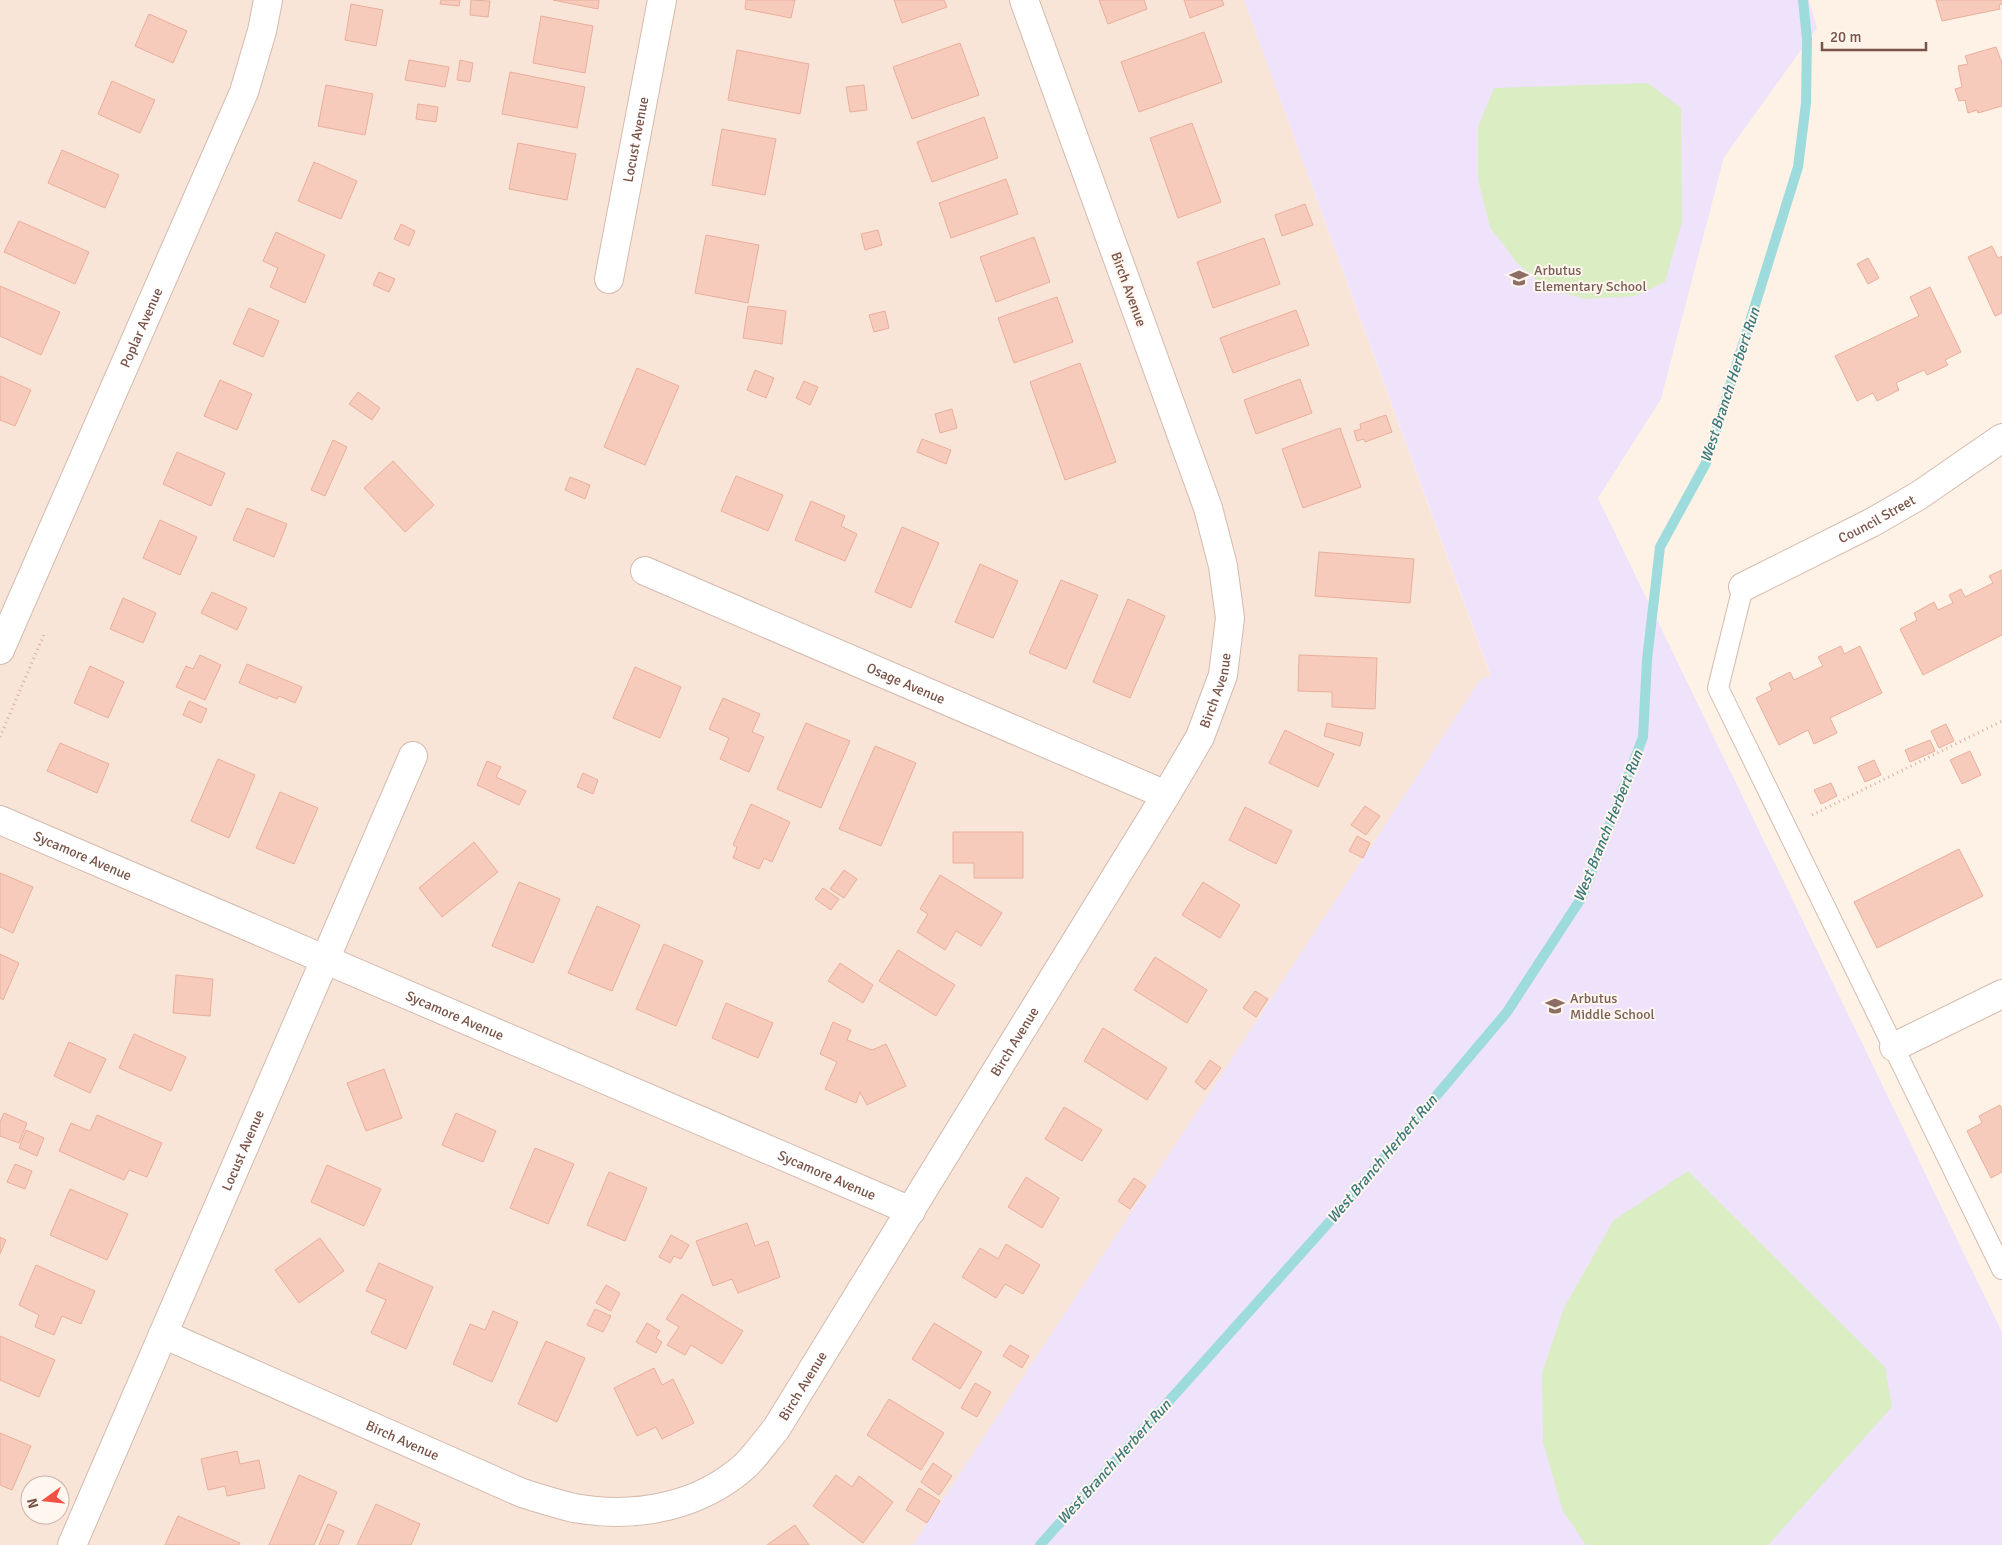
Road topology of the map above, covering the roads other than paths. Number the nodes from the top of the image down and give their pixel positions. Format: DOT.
graph roads {
  1 [pos="268,0"];
  2 [pos="662,0"];
  3 [pos="1024,0"];
  4 [pos="609,278"];
  5 [pos="2002,438"];
  6 [pos="645,571"];
  7 [pos="1743,587"];
  8 [pos="0,650"];
  9 [pos="414,756"];
  10 [pos="1166,795"];
  11 [pos="0,820"];
  12 [pos="326,960"];
  13 [pos="2002,994"];
  14 [pos="1894,1047"];
  15 [pos="911,1211"];
  16 [pos="2002,1268"];
  17 [pos="163,1334"];
  18 [pos="72,1545"];
  1 -- 8 [label="street, Poplar Avenue"];
  2 -- 4 [label="street, Locust Avenue"];
  3 -- 10 [label="street, Birch Avenue"];
  5 -- 7 [label="street, Council Street"];
  6 -- 10 [label="street, Osage Avenue"];
  7 -- 14 [label="lane"];
  9 -- 12 [label="street, Locust Avenue"];
  10 -- 15 [label="street, Birch Avenue"];
  11 -- 12 [label="street, Sycamore Avenue"];
  12 -- 15 [label="street, Sycamore Avenue"];
  12 -- 17 [label="street, Locust Avenue"];
  13 -- 14 [label="street"];
  14 -- 16 [label="lane"];
  15 -- 17 [label="street, Birch Avenue"];
  17 -- 18 [label="street, Locust Avenue"];
}
